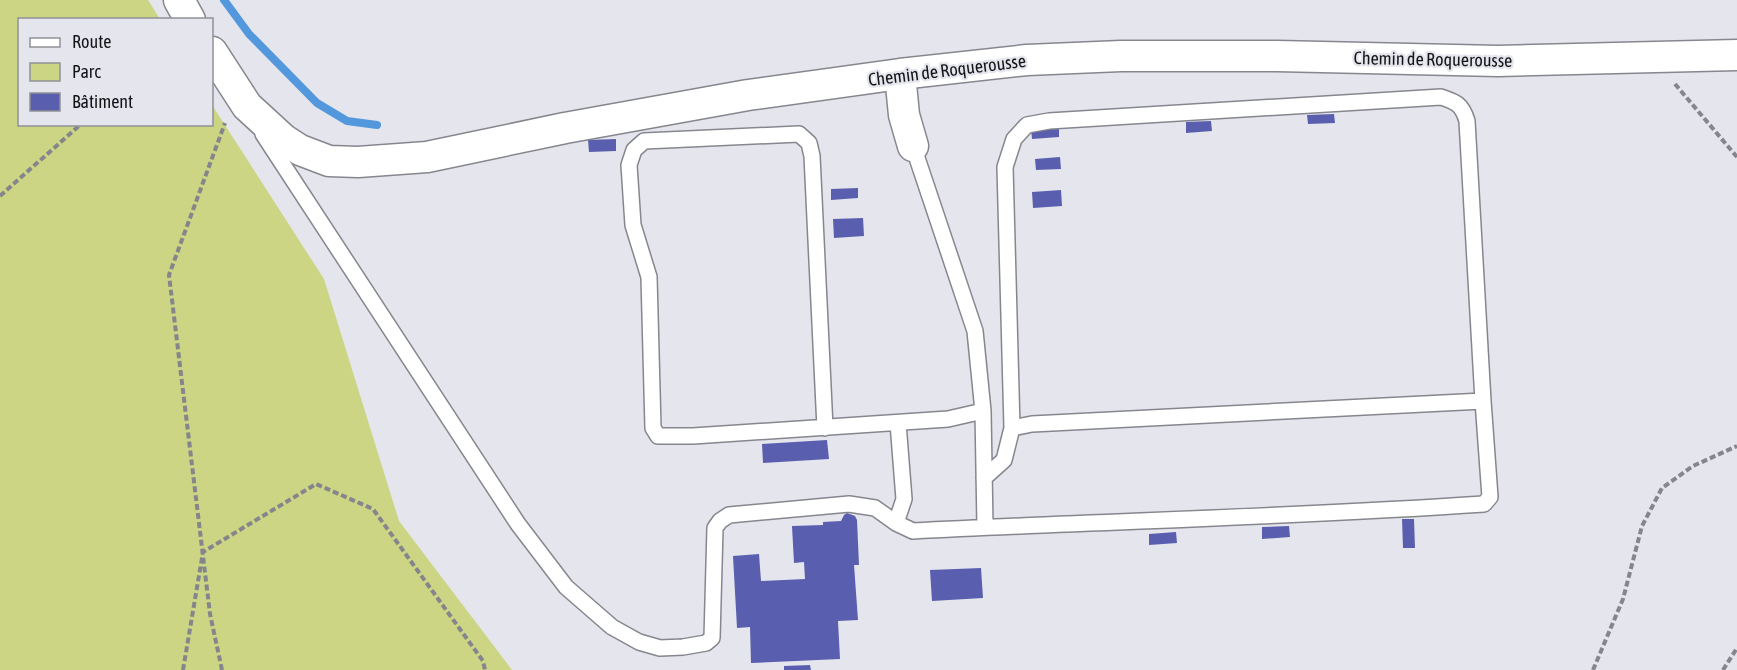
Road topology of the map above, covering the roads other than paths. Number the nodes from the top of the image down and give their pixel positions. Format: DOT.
graph roads {
  1 [pos="179,0"];
  2 [pos="189,18"];
  3 [pos="213,54"];
  4 [pos="1737,55"];
  5 [pos="900,74"];
  6 [pos="247,106"];
  7 [pos="913,146"];
  8 [pos="1483,401"];
  9 [pos="983,411"];
  10 [pos="898,423"];
  11 [pos="825,428"];
  12 [pos="1012,428"];
  13 [pos="984,478"];
  14 [pos="896,523"];
  15 [pos="985,527"];
  1 -- 2 [label="street"];
  3 -- 6 [label="street, Chemin de Roquerousse"];
  4 -- 5 [label="street, Chemin de Roquerousse"];
  5 -- 6 [label="street, Chemin de Roquerousse"];
  5 -- 7 [label="street"];
  6 -- 14 [label="lane"];
  7 -- 9 [label="lane"];
  8 -- 12 [label="lane"];
  8 -- 12 [label="lane"];
  8 -- 15 [label="lane"];
  9 -- 10 [label="lane"];
  9 -- 13 [label="lane"];
  10 -- 11 [label="lane"];
  10 -- 14 [label="lane"];
  11 -- 11 [label="lane"];
  12 -- 13 [label="lane"];
  13 -- 15 [label="lane"];
  14 -- 15 [label="lane"];
}
